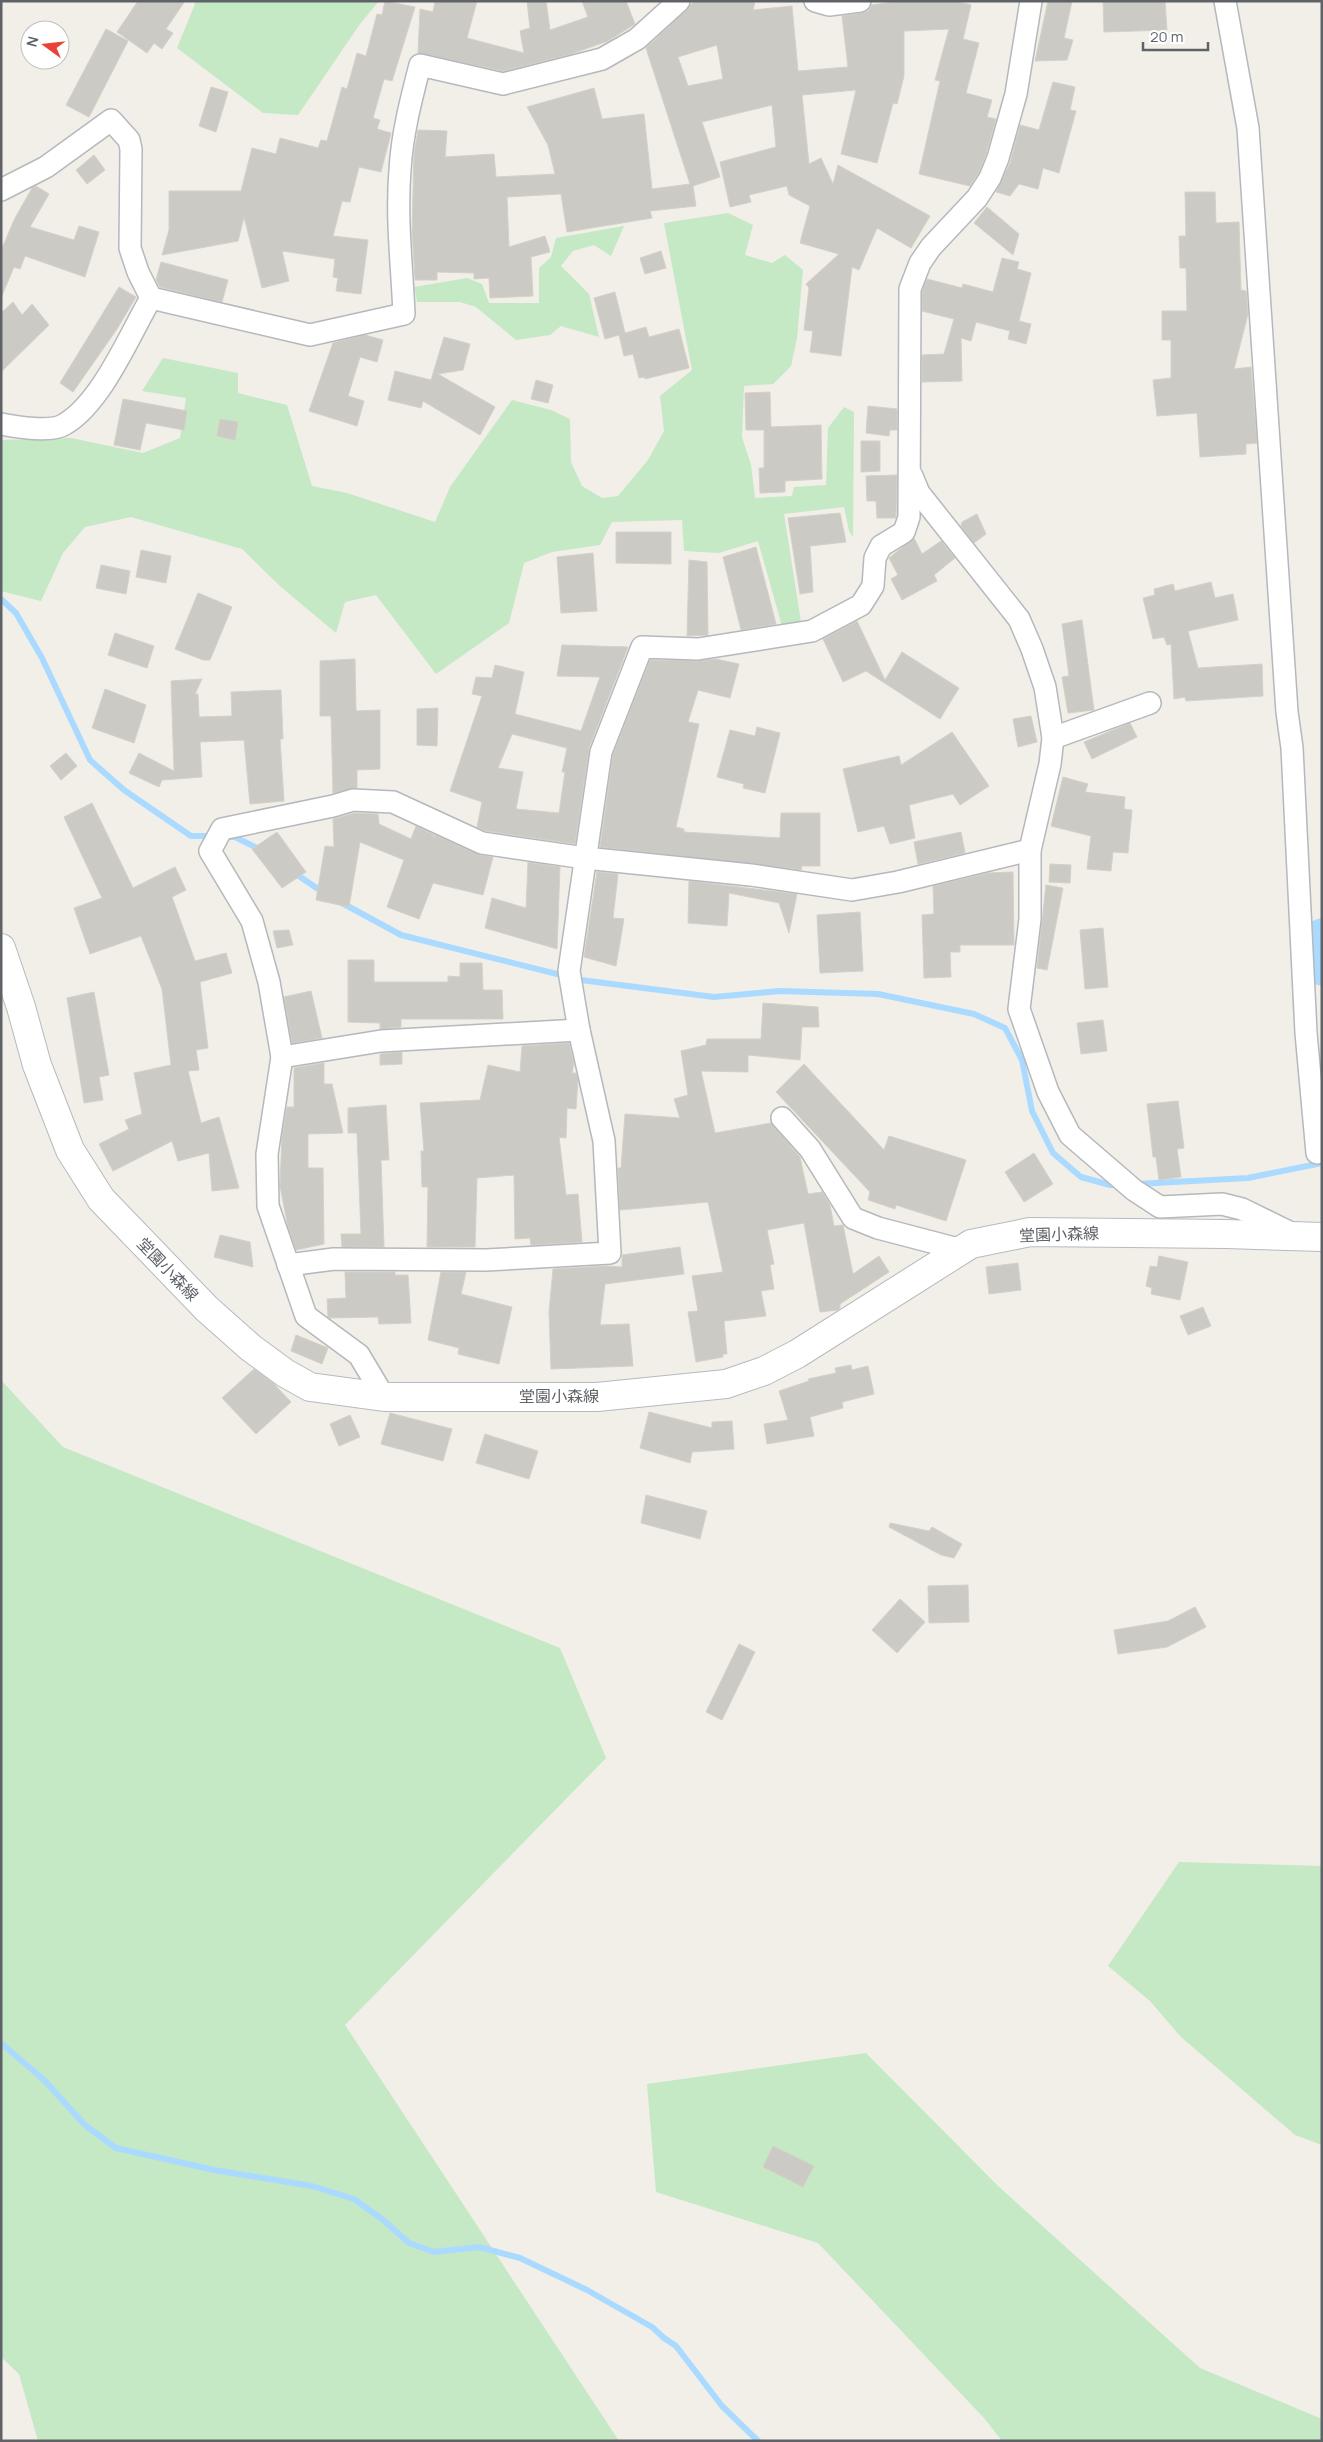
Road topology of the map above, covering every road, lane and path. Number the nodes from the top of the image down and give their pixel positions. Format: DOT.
graph roads {
  1 [pos="679,1"];
  2 [pos="815,1"];
  3 [pos="860,1"];
  4 [pos="1031,1"];
  5 [pos="1225,1"];
  6 [pos="1,190"];
  7 [pos="151,298"];
  8 [pos="1,424"];
  9 [pos="910,471"];
  10 [pos="1150,703"];
  11 [pos="1053,738"];
  12 [pos="1030,850"];
  13 [pos="585,858"];
  14 [pos="1,948"];
  15 [pos="580,1030"];
  16 [pos="282,1057"];
  17 [pos="782,1118"];
  18 [pos="1317,1153"];
  19 [pos="1309,1236"];
  20 [pos="962,1250"];
  21 [pos="288,1265"];
  22 [pos="384,1397"];
  1 -- 7 [label="street"];
  2 -- 3 [label="street"];
  4 -- 9 [label="street"];
  5 -- 18 [label="street"];
  6 -- 7 [label="street"];
  7 -- 8 [label="street"];
  9 -- 11 [label="street"];
  9 -- 13 [label="street"];
  10 -- 11 [label="street"];
  11 -- 12 [label="street"];
  12 -- 13 [label="street"];
  12 -- 19 [label="street"];
  13 -- 15 [label="street"];
  13 -- 16 [label="street"];
  14 -- 22 [label="main road, 堂園小森線"];
  15 -- 16 [label="street"];
  15 -- 21 [label="street"];
  16 -- 21 [label="street"];
  17 -- 20 [label="street"];
  19 -- 20 [label="main road, 堂園小森線"];
  20 -- 22 [label="main road, 堂園小森線"];
  21 -- 22 [label="street"];
}
